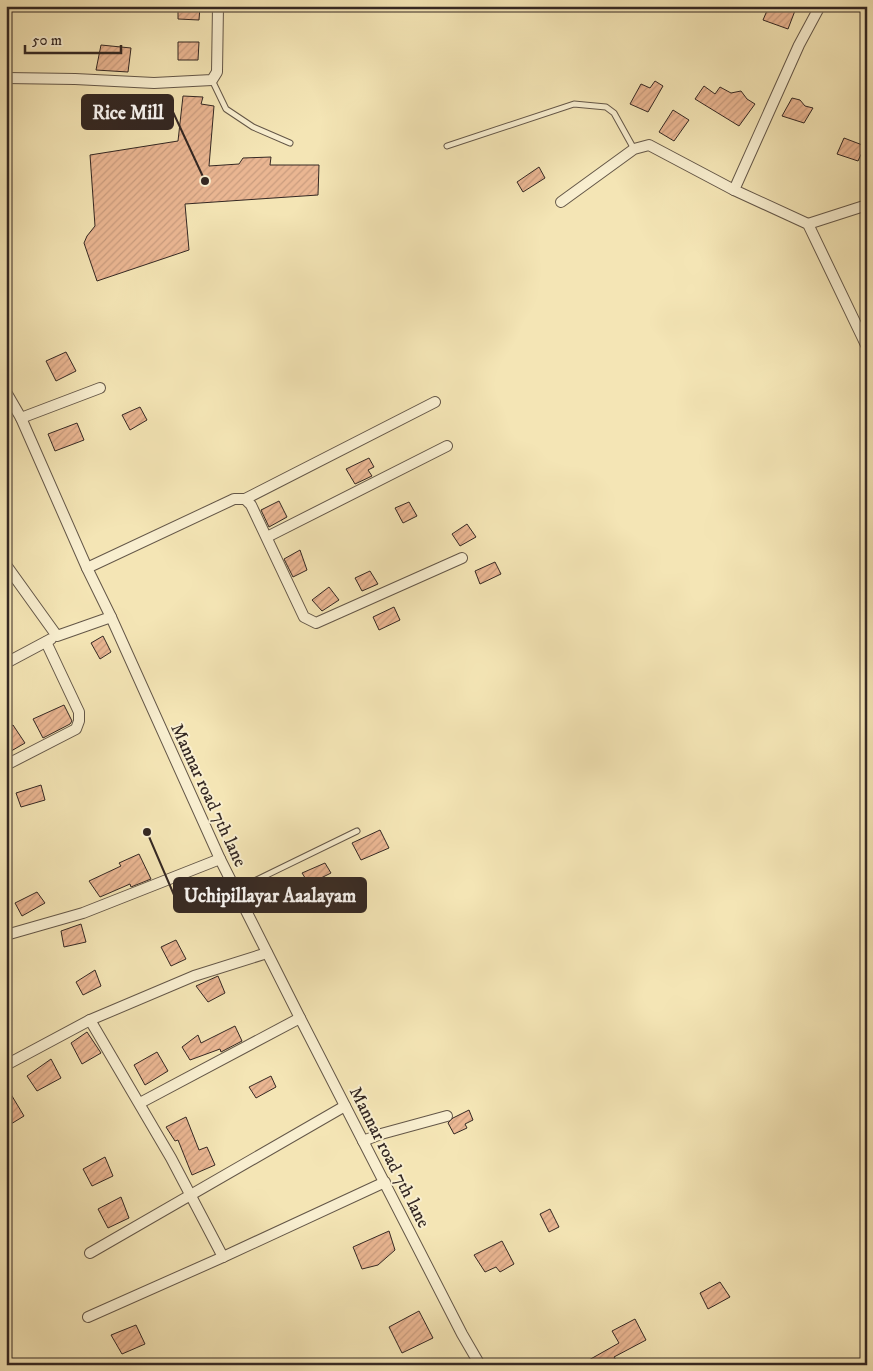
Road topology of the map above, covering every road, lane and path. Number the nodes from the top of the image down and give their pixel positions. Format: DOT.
graph roads {
  1 [pos="218,6"];
  2 [pos="820,6"];
  3 [pos="6,78"];
  4 [pos="212,80"];
  5 [pos="290,143"];
  6 [pos="447,146"];
  7 [pos="634,149"];
  8 [pos="734,190"];
  9 [pos="561,202"];
  10 [pos="867,205"];
  11 [pos="808,224"];
  12 [pos="867,347"];
  13 [pos="100,388"];
  14 [pos="6,392"];
  15 [pos="435,402"];
  16 [pos="22,418"];
  17 [pos="447,446"];
  18 [pos="245,499"];
  19 [pos="266,537"];
  20 [pos="462,558"];
  21 [pos="6,566"];
  22 [pos="87,568"];
  23 [pos="111,617"];
  24 [pos="57,636"];
  25 [pos="46,642"];
  26 [pos="6,663"];
  27 [pos="6,765"];
  28 [pos="357,831"];
  29 [pos="220,859"];
  30 [pos="236,890"];
  31 [pos="6,935"];
  32 [pos="267,953"];
  33 [pos="300,1018"];
  34 [pos="90,1020"];
  35 [pos="6,1065"];
  36 [pos="140,1104"];
  37 [pos="345,1106"];
  38 [pos="448,1116"];
  39 [pos="363,1141"];
  40 [pos="385,1182"];
  41 [pos="191,1194"];
  42 [pos="90,1253"];
  43 [pos="223,1257"];
  44 [pos="88,1317"];
  45 [pos="480,1365"];
  1 -- 4 [label="street"];
  2 -- 8 [label="street"];
  3 -- 4 [label="street"];
  4 -- 5 [label="lane"];
  6 -- 7 [label="lane"];
  7 -- 8 [label="street"];
  7 -- 9 [label="street"];
  8 -- 11 [label="street"];
  10 -- 11 [label="street"];
  11 -- 12 [label="street"];
  13 -- 16 [label="street"];
  14 -- 16 [label="street, Mannar road 7th lane"];
  15 -- 18 [label="street"];
  16 -- 22 [label="street, Mannar road 7th lane"];
  17 -- 19 [label="street"];
  18 -- 19 [label="street"];
  18 -- 22 [label="street"];
  19 -- 20 [label="street"];
  21 -- 24 [label="street"];
  22 -- 23 [label="street, Mannar road 7th lane"];
  23 -- 24 [label="street"];
  23 -- 29 [label="street, Mannar road 7th lane"];
  24 -- 25 [label="street"];
  25 -- 26 [label="street"];
  25 -- 27 [label="street"];
  28 -- 30 [label="lane"];
  29 -- 30 [label="street, Mannar road 7th lane"];
  29 -- 31 [label="street"];
  30 -- 32 [label="street, Mannar road 7th lane"];
  32 -- 33 [label="street, Mannar road 7th lane"];
  32 -- 34 [label="street"];
  33 -- 36 [label="street"];
  33 -- 37 [label="street, Mannar road 7th lane"];
  34 -- 35 [label="street"];
  34 -- 36 [label="street"];
  36 -- 41 [label="street"];
  37 -- 39 [label="street, Mannar road 7th lane"];
  37 -- 41 [label="street"];
  38 -- 39 [label="street"];
  39 -- 40 [label="street, Mannar road 7th lane"];
  40 -- 43 [label="street"];
  40 -- 45 [label="street, Mannar road 7th lane"];
  41 -- 42 [label="street"];
  41 -- 43 [label="street"];
  43 -- 44 [label="street"];
}
